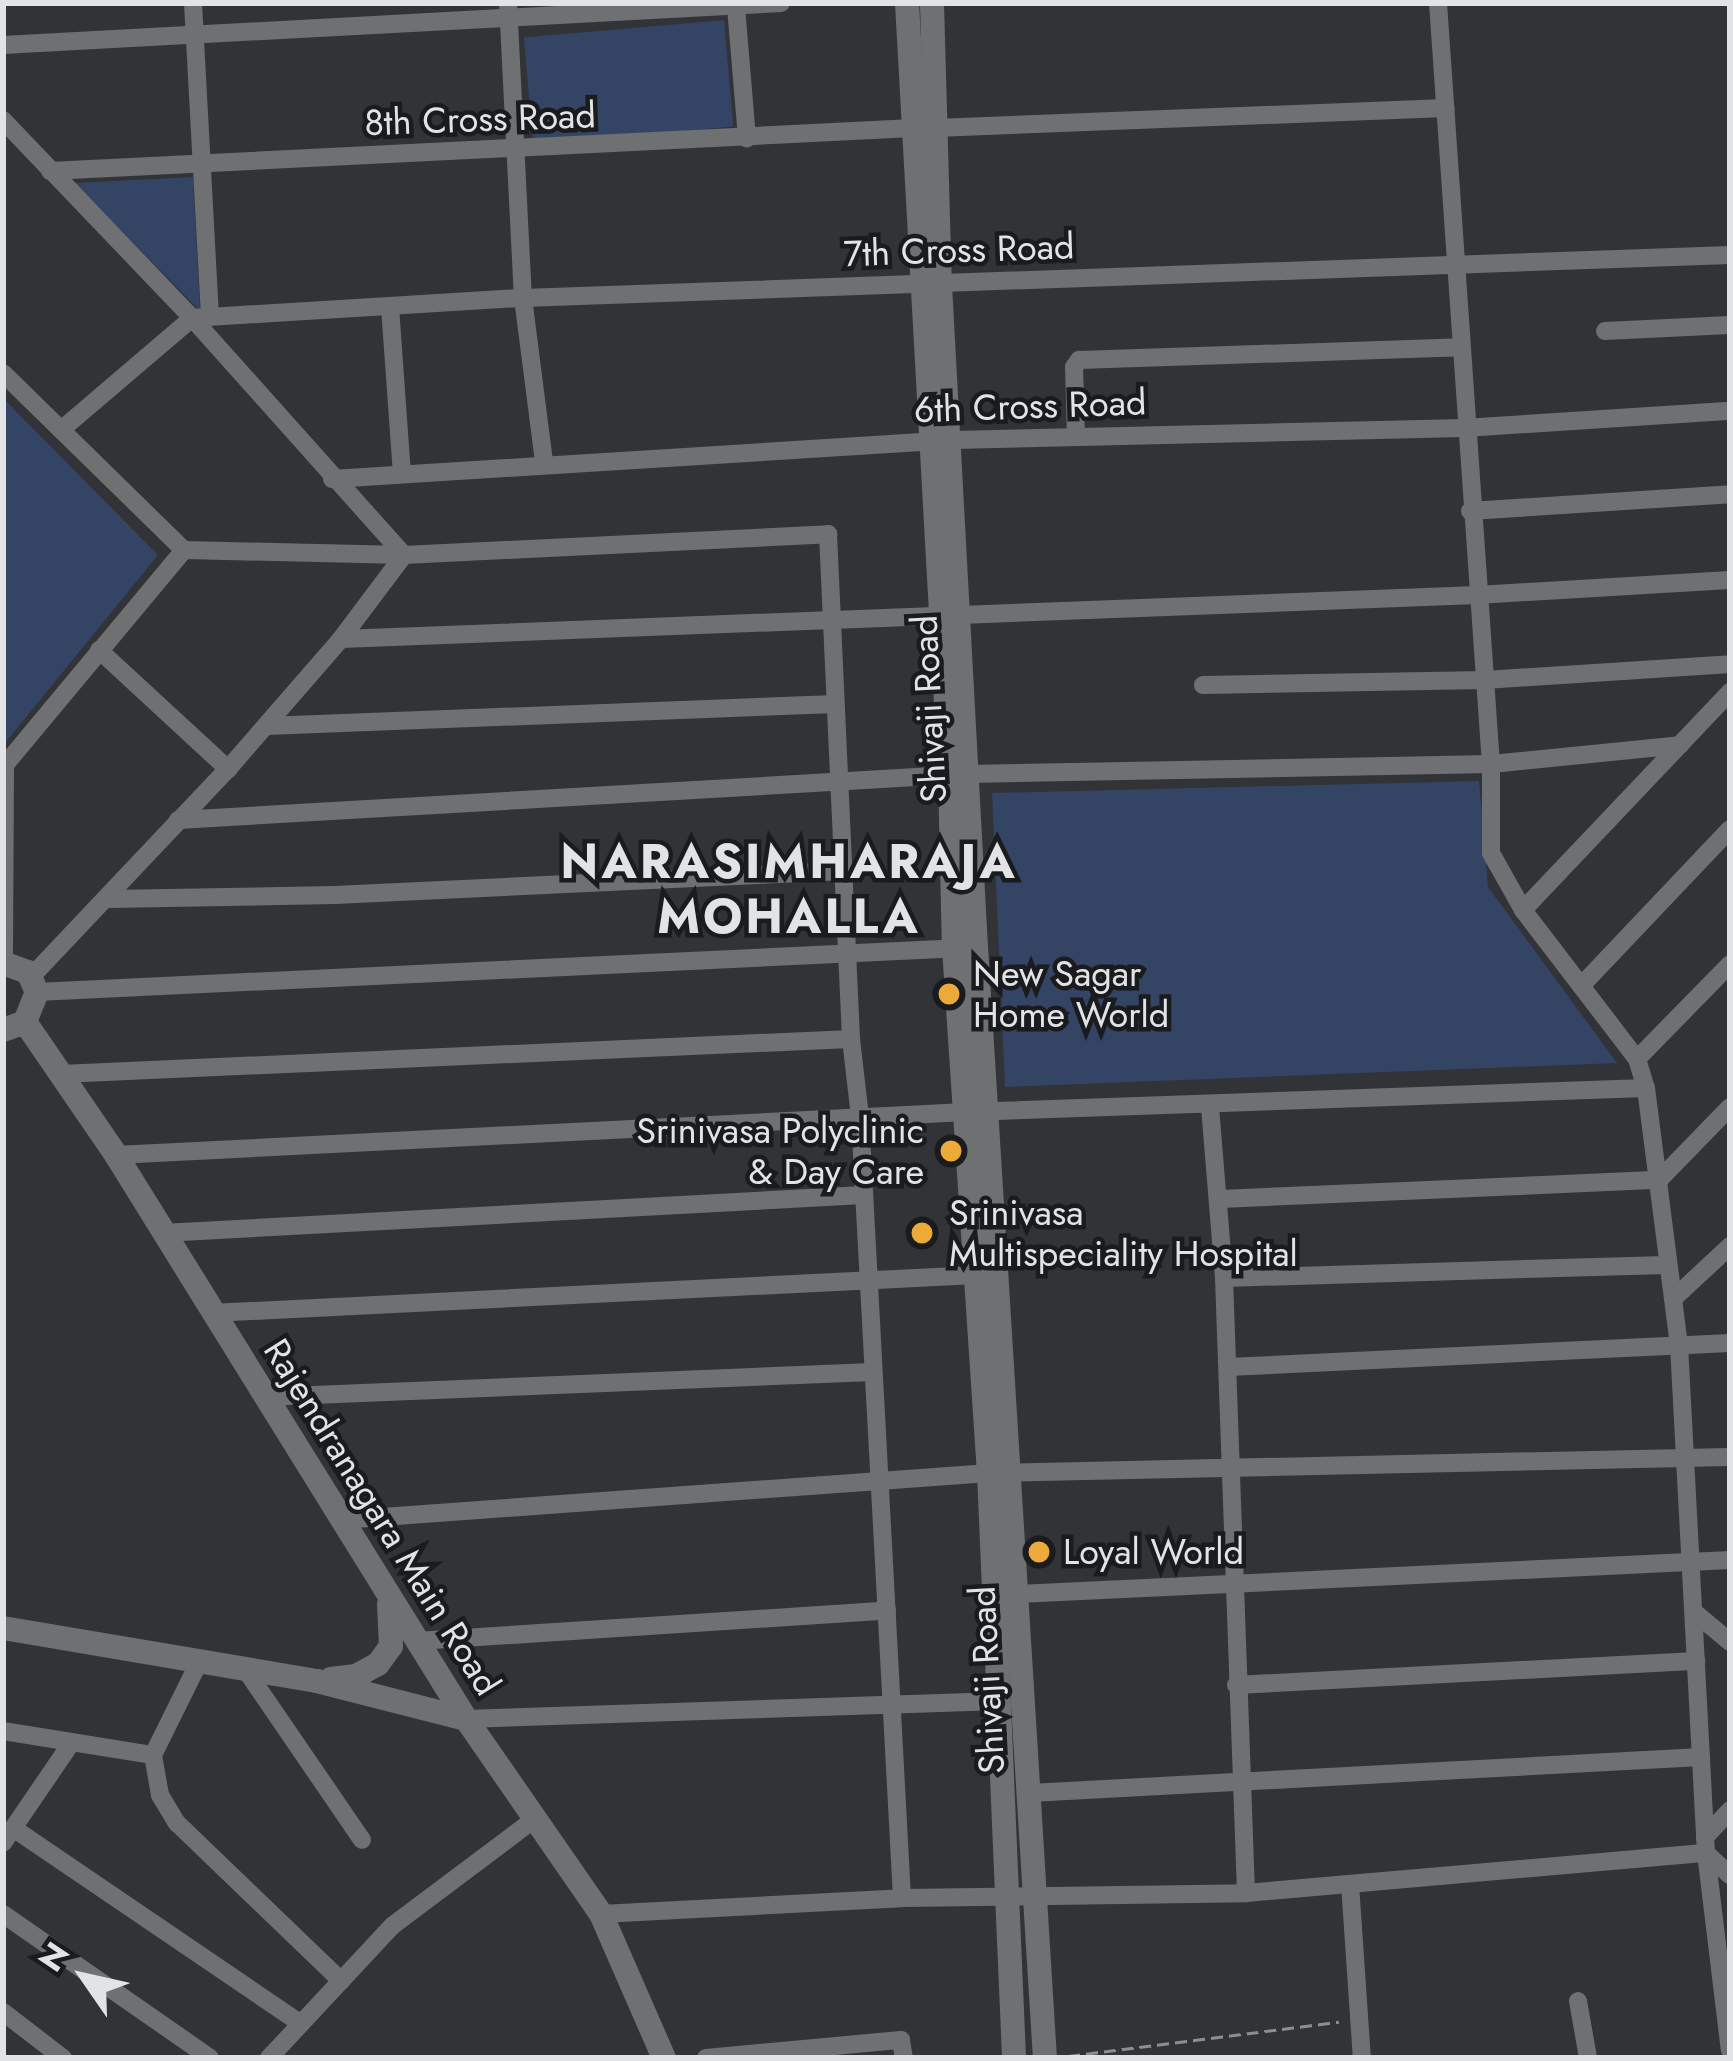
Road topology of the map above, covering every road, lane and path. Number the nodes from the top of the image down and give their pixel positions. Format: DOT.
graph roads {
  1 [pos="193,3"];
  2 [pos="781,3"];
  3 [pos="907,3"];
  4 [pos="932,3"];
  5 [pos="1438,3"];
  6 [pos="736,7"];
  7 [pos="508,12"];
  8 [pos="195,38"];
  9 [pos="3,45"];
  10 [pos="1445,108"];
  11 [pos="3,120"];
  12 [pos="924,128"];
  13 [pos="747,139"];
  14 [pos="517,152"];
  15 [pos="198,163"];
  16 [pos="50,172"];
  17 [pos="1730,255"];
  18 [pos="1456,261"];
  19 [pos="931,285"];
  20 [pos="523,298"];
  21 [pos="390,307"];
  22 [pos="201,317"];
  23 [pos="1730,325"];
  24 [pos="1605,331"];
  25 [pos="1461,347"];
  26 [pos="3,373"];
  27 [pos="1730,411"];
  28 [pos="1464,428"];
  29 [pos="61,430"];
  30 [pos="1076,437"];
  31 [pos="941,441"];
  32 [pos="544,463"];
  33 [pos="402,474"];
  34 [pos="332,479"];
  35 [pos="1730,494"];
  36 [pos="1470,511"];
  37 [pos="184,550"];
  38 [pos="404,555"];
  39 [pos="1730,580"];
  40 [pos="1477,596"];
  41 [pos="951,613"];
  42 [pos="831,618"];
  43 [pos="341,639"];
  44 [pos="99,650"];
  45 [pos="1730,664"];
  46 [pos="1485,680"];
  47 [pos="1203,686"];
  48 [pos="1730,692"];
  49 [pos="836,704"];
  50 [pos="266,726"];
  51 [pos="1680,745"];
  52 [pos="4,763"];
  53 [pos="1491,764"];
  54 [pos="228,769"];
  55 [pos="959,774"];
  56 [pos="841,782"];
  57 [pos="178,820"];
  58 [pos="1730,829"];
  59 [pos="844,871"];
  60 [pos="109,899"];
  61 [pos="1523,910"];
  62 [pos="965,948"];
  63 [pos="847,952"];
  64 [pos="3,963"];
  65 [pos="1730,964"];
  66 [pos="34,984"];
  67 [pos="1581,986"];
  68 [pos="14,1026"];
  69 [pos="850,1040"];
  70 [pos="1636,1060"];
  71 [pos="61,1074"];
  72 [pos="1646,1088"];
  73 [pos="1210,1106"];
  74 [pos="1730,1107"];
  75 [pos="978,1111"];
  76 [pos="860,1117"];
  77 [pos="116,1155"];
  78 [pos="1659,1180"];
  79 [pos="863,1196"];
  80 [pos="1220,1199"];
  81 [pos="162,1233"];
  82 [pos="1730,1246"];
  83 [pos="1666,1265"];
  84 [pos="976,1276"];
  85 [pos="1224,1278"];
  86 [pos="866,1281"];
  87 [pos="1673,1299"];
  88 [pos="212,1313"];
  89 [pos="1730,1343"];
  90 [pos="1679,1345"];
  91 [pos="1228,1367"];
  92 [pos="872,1372"];
  93 [pos="264,1397"];
  94 [pos="1730,1456"];
  95 [pos="1686,1460"];
  96 [pos="1226,1466"];
  97 [pos="1000,1473"];
  98 [pos="879,1479"];
  99 [pos="341,1520"];
  100 [pos="1730,1560"];
  101 [pos="1691,1562"];
  102 [pos="1232,1585"];
  103 [pos="388,1594"];
  104 [pos="1018,1594"];
  105 [pos="887,1611"];
  106 [pos="1694,1612"];
  107 [pos="3,1628"];
  108 [pos="416,1641"];
  109 [pos="1730,1642"];
  110 [pos="200,1660"];
  111 [pos="1696,1661"];
  112 [pos="244,1669"];
  113 [pos="317,1681"];
  114 [pos="1236,1685"];
  115 [pos="1000,1701"];
  116 [pos="891,1708"];
  117 [pos="466,1719"];
  118 [pos="3,1731"];
  119 [pos="72,1742"];
  120 [pos="153,1755"];
  121 [pos="1701,1757"];
  122 [pos="1241,1783"];
  123 [pos="1030,1793"];
  124 [pos="1730,1810"];
  125 [pos="536,1818"];
  126 [pos="8,1835"];
  127 [pos="362,1840"];
  128 [pos="1706,1845"];
  129 [pos="1730,1875"];
  130 [pos="1350,1884"];
  131 [pos="1246,1893"];
  132 [pos="1007,1897"];
  133 [pos="902,1898"];
  134 [pos="1038,1898"];
  135 [pos="3,1913"];
  136 [pos="601,1914"];
  137 [pos="341,1981"];
  138 [pos="1578,2001"];
  139 [pos="3,2012"];
  140 [pos="1358,2019"];
  141 [pos="301,2024"];
  142 [pos="1730,2050"];
  143 [pos="62,2058"];
  144 [pos="210,2058"];
  145 [pos="269,2058"];
  146 [pos="664,2058"];
  147 [pos="706,2058"];
  148 [pos="904,2058"];
  149 [pos="1014,2058"];
  150 [pos="1047,2058"];
  151 [pos="1362,2058"];
  152 [pos="1588,2058"];
  1 -- 8 [label="street"];
  2 -- 6 [label="street"];
  3 -- 12 [label="street"];
  4 -- 12 [label="street, Shivaji Road"];
  5 -- 10 [label="street"];
  6 -- 7 [label="street"];
  6 -- 13 [label="street"];
  7 -- 8 [label="street"];
  7 -- 14 [label="street"];
  8 -- 9 [label="street"];
  8 -- 15 [label="street"];
  10 -- 12 [label="street, 8th Cross Road"];
  10 -- 18 [label="street"];
  11 -- 16 [label="street"];
  12 -- 13 [label="street, 8th Cross Road"];
  12 -- 19 [label="street, Shivaji Road"];
  13 -- 14 [label="street, 8th Cross Road"];
  14 -- 15 [label="street, 8th Cross Road"];
  14 -- 20 [label="street"];
  15 -- 16 [label="street, 8th Cross Road"];
  15 -- 22 [label="street"];
  16 -- 22 [label="street"];
  17 -- 18 [label="street, 7th Cross Road"];
  18 -- 19 [label="street, 7th Cross Road"];
  18 -- 25 [label="street"];
  19 -- 20 [label="street, 7th Cross Road"];
  19 -- 31 [label="street, Shivaji Road"];
  20 -- 21 [label="street, 7th Cross Road"];
  20 -- 32 [label="street"];
  21 -- 22 [label="street, 7th Cross Road"];
  21 -- 33 [label="street"];
  22 -- 29 [label="street"];
  22 -- 34 [label="street"];
  23 -- 24 [label="street"];
  25 -- 28 [label="street"];
  25 -- 30 [label="street"];
  26 -- 29 [label="street"];
  27 -- 28 [label="street, 6th Cross Road"];
  28 -- 30 [label="street, 6th Cross Road"];
  28 -- 36 [label="street"];
  29 -- 37 [label="street"];
  30 -- 31 [label="street, 6th Cross Road"];
  31 -- 32 [label="street, 6th Cross Road"];
  31 -- 41 [label="street, Shivaji Road"];
  32 -- 33 [label="street, 6th Cross Road"];
  33 -- 34 [label="street, 6th Cross Road"];
  34 -- 38 [label="street"];
  35 -- 36 [label="street"];
  36 -- 40 [label="street"];
  37 -- 38 [label="street"];
  37 -- 44 [label="street"];
  38 -- 42 [label="street"];
  38 -- 43 [label="street"];
  39 -- 40 [label="street"];
  40 -- 41 [label="street"];
  40 -- 46 [label="street"];
  41 -- 42 [label="street"];
  41 -- 55 [label="street, Shivaji Road"];
  42 -- 43 [label="street"];
  42 -- 49 [label="street"];
  43 -- 50 [label="street"];
  44 -- 52 [label="street"];
  44 -- 54 [label="street"];
  45 -- 46 [label="street"];
  46 -- 47 [label="street"];
  46 -- 53 [label="street"];
  48 -- 51 [label="street"];
  49 -- 50 [label="street"];
  49 -- 56 [label="street"];
  50 -- 54 [label="street"];
  51 -- 53 [label="street"];
  51 -- 61 [label="street"];
  52 -- 64 [label="street"];
  53 -- 55 [label="street"];
  53 -- 61 [label="street"];
  54 -- 57 [label="street"];
  55 -- 56 [label="street"];
  55 -- 62 [label="street, Shivaji Road"];
  56 -- 57 [label="street"];
  56 -- 59 [label="street"];
  57 -- 60 [label="street"];
  58 -- 67 [label="street"];
  59 -- 60 [label="street"];
  59 -- 63 [label="street"];
  60 -- 66 [label="street"];
  61 -- 67 [label="street"];
  62 -- 63 [label="street"];
  62 -- 75 [label="street, Shivaji Road"];
  63 -- 66 [label="street"];
  63 -- 69 [label="street"];
  64 -- 66 [label="street"];
  65 -- 70 [label="street"];
  66 -- 68 [label="street"];
  67 -- 70 [label="street"];
  68 -- 71 [label="street, Rajendranagara Main Road"];
  69 -- 71 [label="street"];
  69 -- 76 [label="street"];
  70 -- 72 [label="street"];
  71 -- 77 [label="street, Rajendranagara Main Road"];
  72 -- 73 [label="street"];
  72 -- 78 [label="street"];
  73 -- 75 [label="street"];
  73 -- 80 [label="street"];
  74 -- 78 [label="street"];
  75 -- 76 [label="street"];
  75 -- 84 [label="street"];
  75 -- 97 [label="street, Shivaji Road"];
  76 -- 77 [label="street"];
  76 -- 79 [label="street"];
  77 -- 81 [label="street, Rajendranagara Main Road"];
  78 -- 80 [label="street"];
  78 -- 83 [label="street"];
  79 -- 81 [label="street"];
  79 -- 86 [label="street"];
  80 -- 85 [label="street"];
  81 -- 88 [label="street, Rajendranagara Main Road"];
  82 -- 87 [label="street"];
  83 -- 85 [label="street"];
  83 -- 87 [label="street"];
  84 -- 86 [label="street"];
  84 -- 97 [label="street"];
  85 -- 91 [label="street"];
  86 -- 88 [label="street"];
  86 -- 92 [label="street"];
  87 -- 90 [label="street"];
  88 -- 93 [label="street, Rajendranagara Main Road"];
  89 -- 90 [label="street"];
  90 -- 91 [label="street"];
  90 -- 95 [label="street"];
  91 -- 96 [label="street"];
  92 -- 93 [label="street"];
  92 -- 98 [label="street"];
  93 -- 99 [label="street, Rajendranagara Main Road"];
  94 -- 95 [label="street"];
  95 -- 96 [label="street"];
  95 -- 101 [label="street"];
  96 -- 97 [label="street"];
  96 -- 102 [label="street"];
  97 -- 98 [label="street"];
  97 -- 104 [label="street, Shivaji Road"];
  97 -- 115 [label="street"];
  98 -- 99 [label="street"];
  98 -- 105 [label="street"];
  99 -- 103 [label="street, Rajendranagara Main Road"];
  100 -- 101 [label="street"];
  101 -- 102 [label="street"];
  101 -- 106 [label="street"];
  102 -- 104 [label="street"];
  102 -- 114 [label="street"];
  103 -- 108 [label="street, Rajendranagara Main Road"];
  103 -- 113 [label="street"];
  104 -- 123 [label="street, Shivaji Road"];
  105 -- 108 [label="street"];
  105 -- 116 [label="street"];
  106 -- 109 [label="street"];
  106 -- 111 [label="street"];
  107 -- 110 [label="street"];
  108 -- 117 [label="street, Rajendranagara Main Road"];
  110 -- 112 [label="street"];
  110 -- 120 [label="street"];
  111 -- 114 [label="street"];
  111 -- 121 [label="street"];
  112 -- 113 [label="street"];
  112 -- 127 [label="street"];
  113 -- 117 [label="street"];
  114 -- 122 [label="street"];
  115 -- 116 [label="street"];
  115 -- 132 [label="street"];
  116 -- 117 [label="street"];
  116 -- 133 [label="street"];
  117 -- 125 [label="street, Rajendranagara Main Road"];
  118 -- 119 [label="street"];
  119 -- 120 [label="street"];
  119 -- 126 [label="street"];
  120 -- 137 [label="street"];
  121 -- 122 [label="street"];
  121 -- 128 [label="street"];
  122 -- 123 [label="street"];
  122 -- 131 [label="street"];
  123 -- 134 [label="street, Shivaji Road"];
  124 -- 128 [label="street"];
  125 -- 136 [label="street, Rajendranagara Main Road"];
  125 -- 137 [label="street"];
  126 -- 141 [label="street"];
  128 -- 129 [label="street"];
  128 -- 130 [label="street"];
  128 -- 142 [label="street"];
  130 -- 131 [label="street"];
  130 -- 140 [label="street"];
  131 -- 134 [label="street"];
  132 -- 133 [label="street"];
  132 -- 134 [label="street"];
  132 -- 149 [label="street"];
  133 -- 136 [label="street"];
  134 -- 150 [label="street, Shivaji Road"];
  135 -- 144 [label="street"];
  136 -- 146 [label="street, Rajendranagara Main Road"];
  137 -- 141 [label="street"];
  138 -- 152 [label="street"];
  139 -- 143 [label="street"];
  140 -- 150 [label="path"];
  140 -- 151 [label="street"];
  141 -- 145 [label="street"];
  147 -- 148 [label="street"];
}
